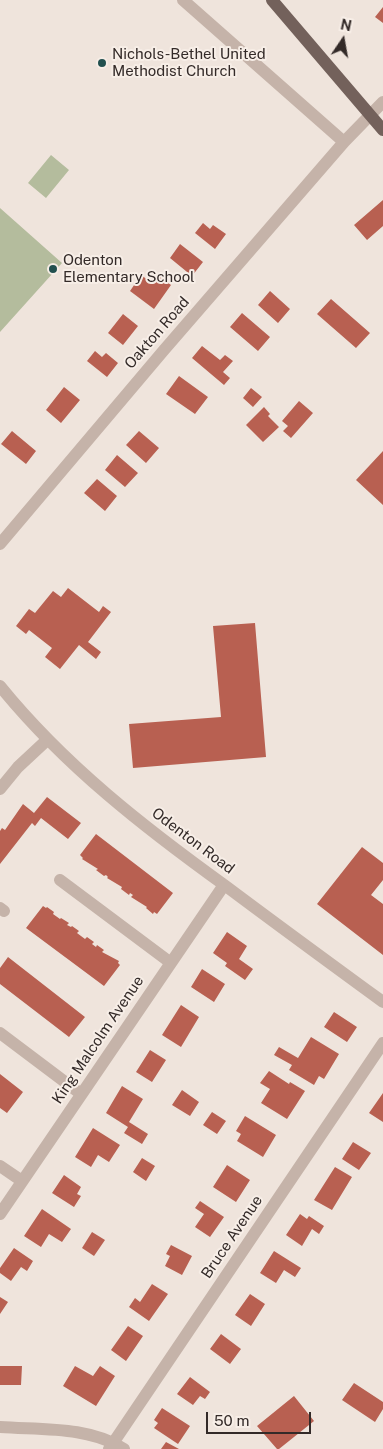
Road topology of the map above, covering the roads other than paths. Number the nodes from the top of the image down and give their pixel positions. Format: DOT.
graph roads {
  1 [pos="183,0"];
  2 [pos="272,0"];
  3 [pos="383,102"];
  4 [pos="370,115"];
  5 [pos="383,130"];
  6 [pos="344,142"];
  7 [pos="0,544"];
  8 [pos="0,686"];
  9 [pos="47,740"];
  10 [pos="0,789"];
  11 [pos="60,880"];
  12 [pos="224,886"];
  13 [pos="171,963"];
  14 [pos="383,1002"];
  15 [pos="0,1033"];
  16 [pos="383,1043"];
  17 [pos="81,1094"];
  18 [pos="0,1166"];
  19 [pos="22,1181"];
  20 [pos="0,1214"];
  21 [pos="0,1427"];
  22 [pos="115,1447"];
  1 -- 6 [label="street"];
  2 -- 4 [label="main road"];
  3 -- 4 [label="street, Oakton Road"];
  4 -- 5 [label="main road"];
  4 -- 6 [label="street, Oakton Road"];
  6 -- 7 [label="street, Oakton Road"];
  8 -- 9 [label="street, Odenton Road"];
  9 -- 10 [label="street"];
  9 -- 12 [label="street, Odenton Road"];
  11 -- 13 [label="street"];
  12 -- 13 [label="street, King Malcolm Avenue"];
  12 -- 14 [label="street, Odenton Road"];
  13 -- 17 [label="street, King Malcolm Avenue"];
  15 -- 17 [label="street"];
  16 -- 22 [label="street, Bruce Avenue"];
  17 -- 19 [label="street, King Malcolm Avenue"];
  18 -- 19 [label="street"];
  19 -- 20 [label="street, King Malcolm Avenue"];
  21 -- 22 [label="street"];
}
